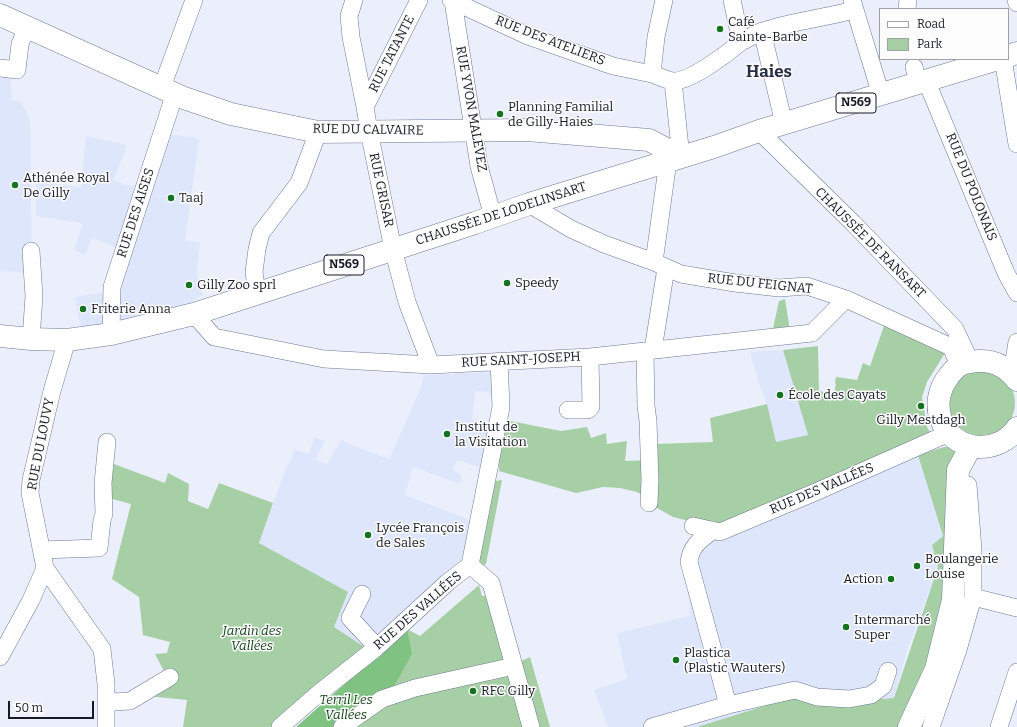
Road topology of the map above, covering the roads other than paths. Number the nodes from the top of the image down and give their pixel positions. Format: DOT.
graph roads {
  1 [pos="194,0"];
  2 [pos="354,0"];
  3 [pos="419,0"];
  4 [pos="664,0"];
  5 [pos="1016,0"];
  6 [pos="452,1"];
  7 [pos="732,3"];
  8 [pos="1017,3"];
  9 [pos="853,5"];
  10 [pos="0,15"];
  11 [pos="28,27"];
  12 [pos="762,31"];
  13 [pos="741,42"];
  14 [pos="993,60"];
  15 [pos="1003,60"];
  16 [pos="0,68"];
  17 [pos="652,74"];
  18 [pos="920,76"];
  19 [pos="673,81"];
  20 [pos="168,90"];
  21 [pos="881,95"];
  22 [pos="365,107"];
  23 [pos="784,124"];
  24 [pos="369,131"];
  25 [pos="472,131"];
  26 [pos="759,131"];
  27 [pos="318,132"];
  28 [pos="1017,144"];
  29 [pos="674,159"];
  30 [pos="529,204"];
  31 [pos="493,217"];
  32 [pos="394,249"];
  33 [pos="32,251"];
  34 [pos="660,265"];
  35 [pos="1017,293"];
  36 [pos="257,294"];
  37 [pos="846,299"];
  38 [pos="194,314"];
  39 [pos="111,334"];
  40 [pos="0,336"];
  41 [pos="31,339"];
  42 [pos="67,340"];
  43 [pos="1017,345"];
  44 [pos="649,350"];
  45 [pos="590,357"];
  46 [pos="499,362"];
  47 [pos="964,364"];
  48 [pos="431,365"];
  49 [pos="1009,372"];
  50 [pos="568,410"];
  51 [pos="1017,430"];
  52 [pos="949,433"];
  53 [pos="107,442"];
  54 [pos="971,446"];
  55 [pos="968,485"];
  56 [pos="649,503"];
  57 [pos="693,526"];
  58 [pos="713,530"];
  59 [pos="42,550"];
  60 [pos="470,565"];
  61 [pos="45,568"];
  62 [pos="362,594"];
  63 [pos="973,597"];
  64 [pos="1017,608"];
  65 [pos="377,647"];
  66 [pos="0,657"];
  67 [pos="514,666"];
  68 [pos="888,671"];
  69 [pos="1017,672"];
  70 [pos="170,677"];
  71 [pos="106,698"];
  72 [pos="728,705"];
  73 [pos="106,727"];
  74 [pos="280,727"];
  75 [pos="342,727"];
  76 [pos="532,727"];
  77 [pos="652,727"];
  78 [pos="909,727"];
  79 [pos="931,727"];
  80 [pos="999,727"];
  1 -- 20 [label="street, RUE DES AISES"];
  2 -- 22 [label="street, RUE GRISAR"];
  3 -- 22 [label="street, RUE TATANTE"];
  4 -- 17 [label="street"];
  5 -- 8 [label="street"];
  6 -- 17 [label="street, RUE DES ATELIERS"];
  6 -- 25 [label="street, RUE YVON MALEVEZ"];
  7 -- 13 [label="street"];
  9 -- 12 [label="street"];
  9 -- 21 [label="street"];
  10 -- 11 [label="main road, RUE DU CALVAIRE"];
  11 -- 16 [label="street"];
  11 -- 20 [label="main road, RUE DU CALVAIRE"];
  12 -- 13 [label="street"];
  12 -- 23 [label="street"];
  13 -- 19 [label="street"];
  14 -- 18 [label="main road, CHAUSSÉE DE LODELINSART / N569"];
  15 -- 28 [label="street"];
  17 -- 19 [label="street, RUE DES ATELIERS"];
  18 -- 21 [label="main road, CHAUSSÉE DE LODELINSART / N569"];
  18 -- 35 [label="street, RUE DU POLONAIS"];
  19 -- 29 [label="street"];
  20 -- 27 [label="main road, RUE DU CALVAIRE"];
  20 -- 39 [label="street, RUE DES AISES"];
  21 -- 23 [label="main road, CHAUSSÉE DE LODELINSART / N569"];
  22 -- 24 [label="street, RUE GRISAR"];
  23 -- 26 [label="main road, CHAUSSÉE DE LODELINSART / N569"];
  24 -- 25 [label="main road, RUE DU CALVAIRE"];
  24 -- 27 [label="main road, RUE DU CALVAIRE"];
  24 -- 32 [label="street, RUE GRISAR"];
  25 -- 29 [label="main road, RUE DU CALVAIRE"];
  25 -- 31 [label="street, RUE YVON MALEVEZ"];
  26 -- 29 [label="main road, CHAUSSÉE DE LODELINSART / N569"];
  26 -- 47 [label="street, CHAUSSÉE DE RANSART"];
  27 -- 36 [label="street"];
  29 -- 30 [label="main road, CHAUSSÉE DE LODELINSART / N569"];
  29 -- 34 [label="street"];
  30 -- 31 [label="main road, CHAUSSÉE DE LODELINSART / N569"];
  30 -- 34 [label="street, RUE DU FEIGNAT"];
  31 -- 32 [label="main road, CHAUSSÉE DE LODELINSART / N569"];
  32 -- 36 [label="main road, CHAUSSÉE DE LODELINSART / N569"];
  32 -- 48 [label="street, RUE GRISAR"];
  33 -- 41 [label="street"];
  34 -- 37 [label="street, RUE DU FEIGNAT"];
  34 -- 44 [label="street"];
  36 -- 38 [label="main road, CHAUSSÉE DE LODELINSART / N569"];
  37 -- 44 [label="street, RUE SAINT-JOSEPH"];
  37 -- 47 [label="street, RUE DU FEIGNAT"];
  38 -- 39 [label="main road, CHAUSSÉE DE LODELINSART / N569"];
  38 -- 48 [label="street, RUE SAINT-JOSEPH"];
  39 -- 42 [label="main road, CHAUSSÉE DE LODELINSART / N569"];
  40 -- 41 [label="main road, CHAUSSÉE DE LODELINSART / N569"];
  41 -- 42 [label="main road, CHAUSSÉE DE LODELINSART / N569"];
  42 -- 59 [label="street, RUE DU LOUVY"];
  43 -- 49 [label="street"];
  44 -- 45 [label="street, RUE SAINT-JOSEPH"];
  44 -- 56 [label="street"];
  45 -- 46 [label="street, RUE SAINT-JOSEPH"];
  45 -- 50 [label="street"];
  46 -- 48 [label="street, RUE SAINT-JOSEPH"];
  46 -- 60 [label="street, RUE DES VALLÉES"];
  47 -- 49 [label="main road"];
  47 -- 52 [label="main road"];
  51 -- 54 [label="main road"];
  52 -- 54 [label="main road"];
  52 -- 58 [label="street, RUE DES VALLÉES"];
  53 -- 59 [label="street"];
  54 -- 78 [label="main road"];
  55 -- 63 [label="street"];
  57 -- 58 [label="street, RUE DES VALLÉES"];
  58 -- 72 [label="street"];
  59 -- 61 [label="street, RUE DU LOUVY"];
  60 -- 65 [label="street, RUE DES VALLÉES"];
  60 -- 67 [label="street"];
  61 -- 66 [label="street"];
  61 -- 71 [label="street"];
  62 -- 65 [label="street"];
  63 -- 64 [label="street"];
  63 -- 79 [label="street"];
  65 -- 74 [label="street, RUE DES VALLÉES"];
  67 -- 75 [label="street"];
  67 -- 76 [label="street"];
  68 -- 72 [label="street"];
  69 -- 80 [label="street"];
  70 -- 71 [label="street"];
  71 -- 73 [label="street"];
  72 -- 77 [label="street"];
}
